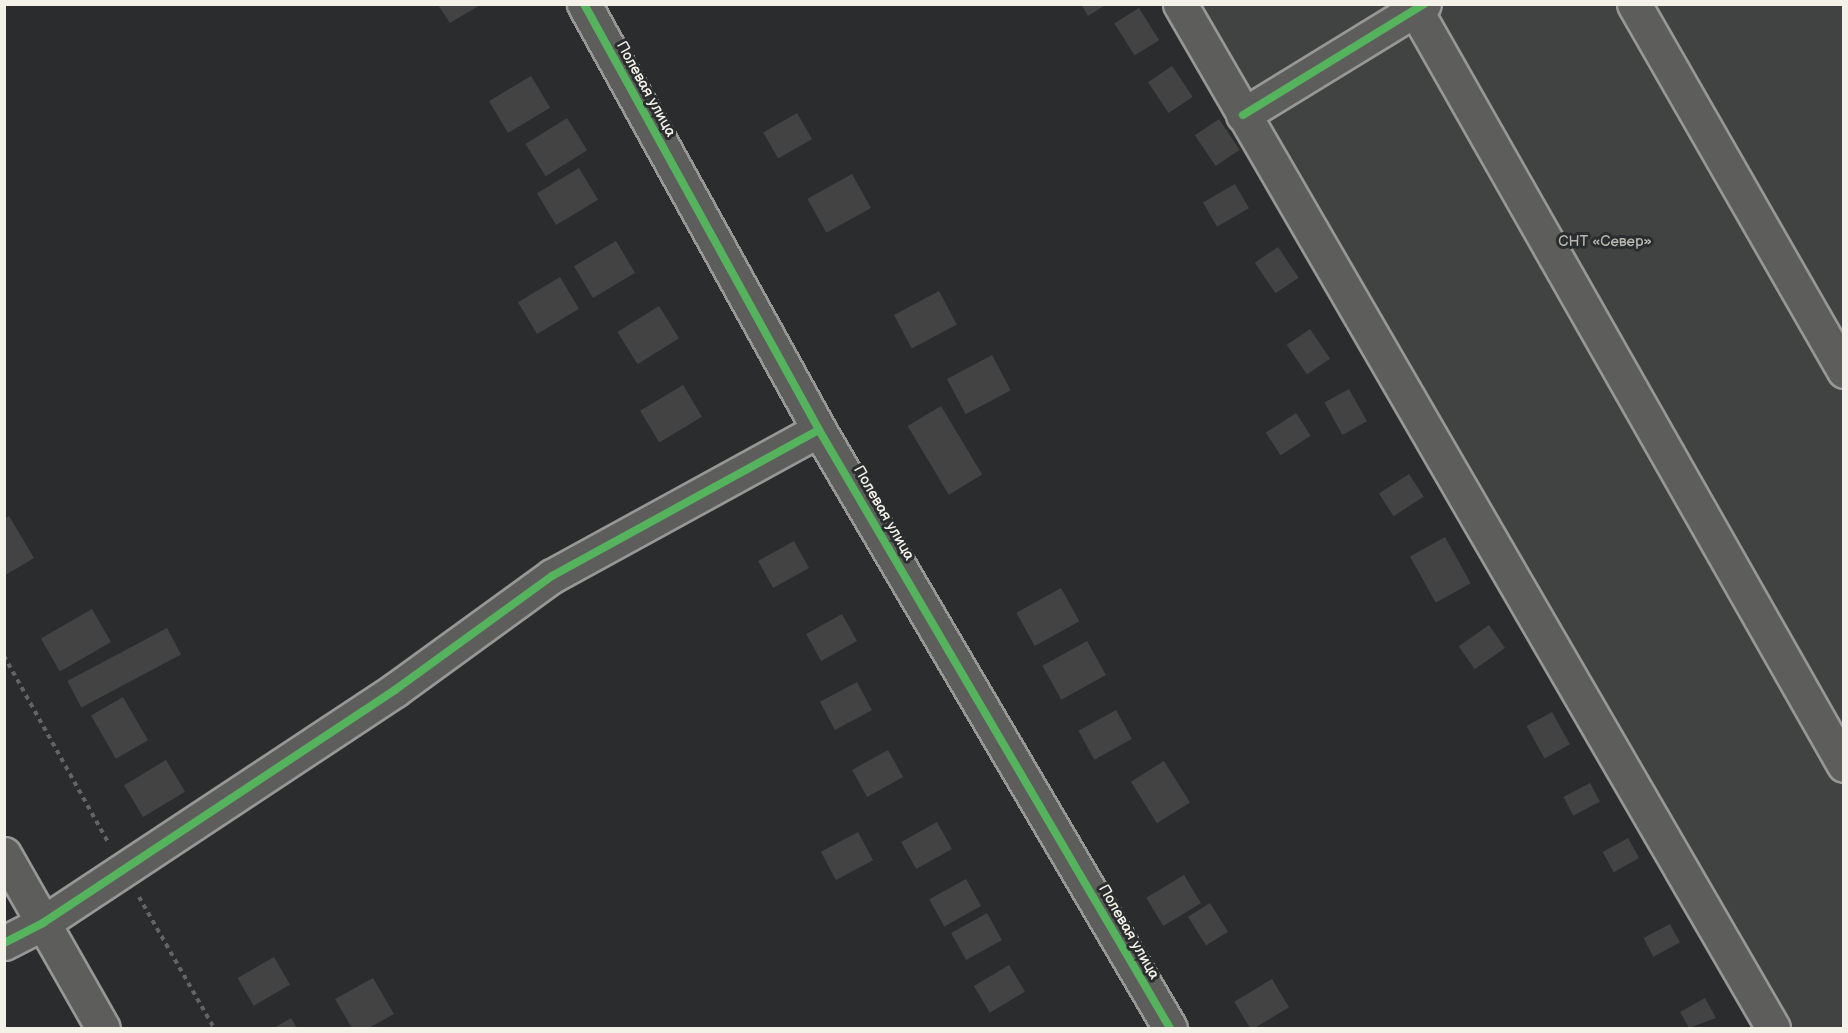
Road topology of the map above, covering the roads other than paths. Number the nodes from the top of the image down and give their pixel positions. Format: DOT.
graph roads {
  1 [pos="584,4"];
  2 [pos="1180,4"];
  3 [pos="1634,4"];
  4 [pos="1417,6"];
  5 [pos="1243,115"];
  6 [pos="1844,371"];
  7 [pos="819,429"];
  8 [pos="1844,765"];
  9 [pos="4,854"];
  10 [pos="43,923"];
  11 [pos="4,943"];
  12 [pos="103,1029"];
  13 [pos="1170,1029"];
  14 [pos="1773,1029"];
  1 -- 7 [label="street, Полевая улица"];
  2 -- 5 [label="street"];
  3 -- 6 [label="street"];
  4 -- 5 [label="street"];
  4 -- 8 [label="street"];
  5 -- 14 [label="street"];
  7 -- 10 [label="street"];
  7 -- 13 [label="street, Полевая улица"];
  9 -- 10 [label="street"];
  10 -- 11 [label="street"];
  10 -- 12 [label="street"];
}
